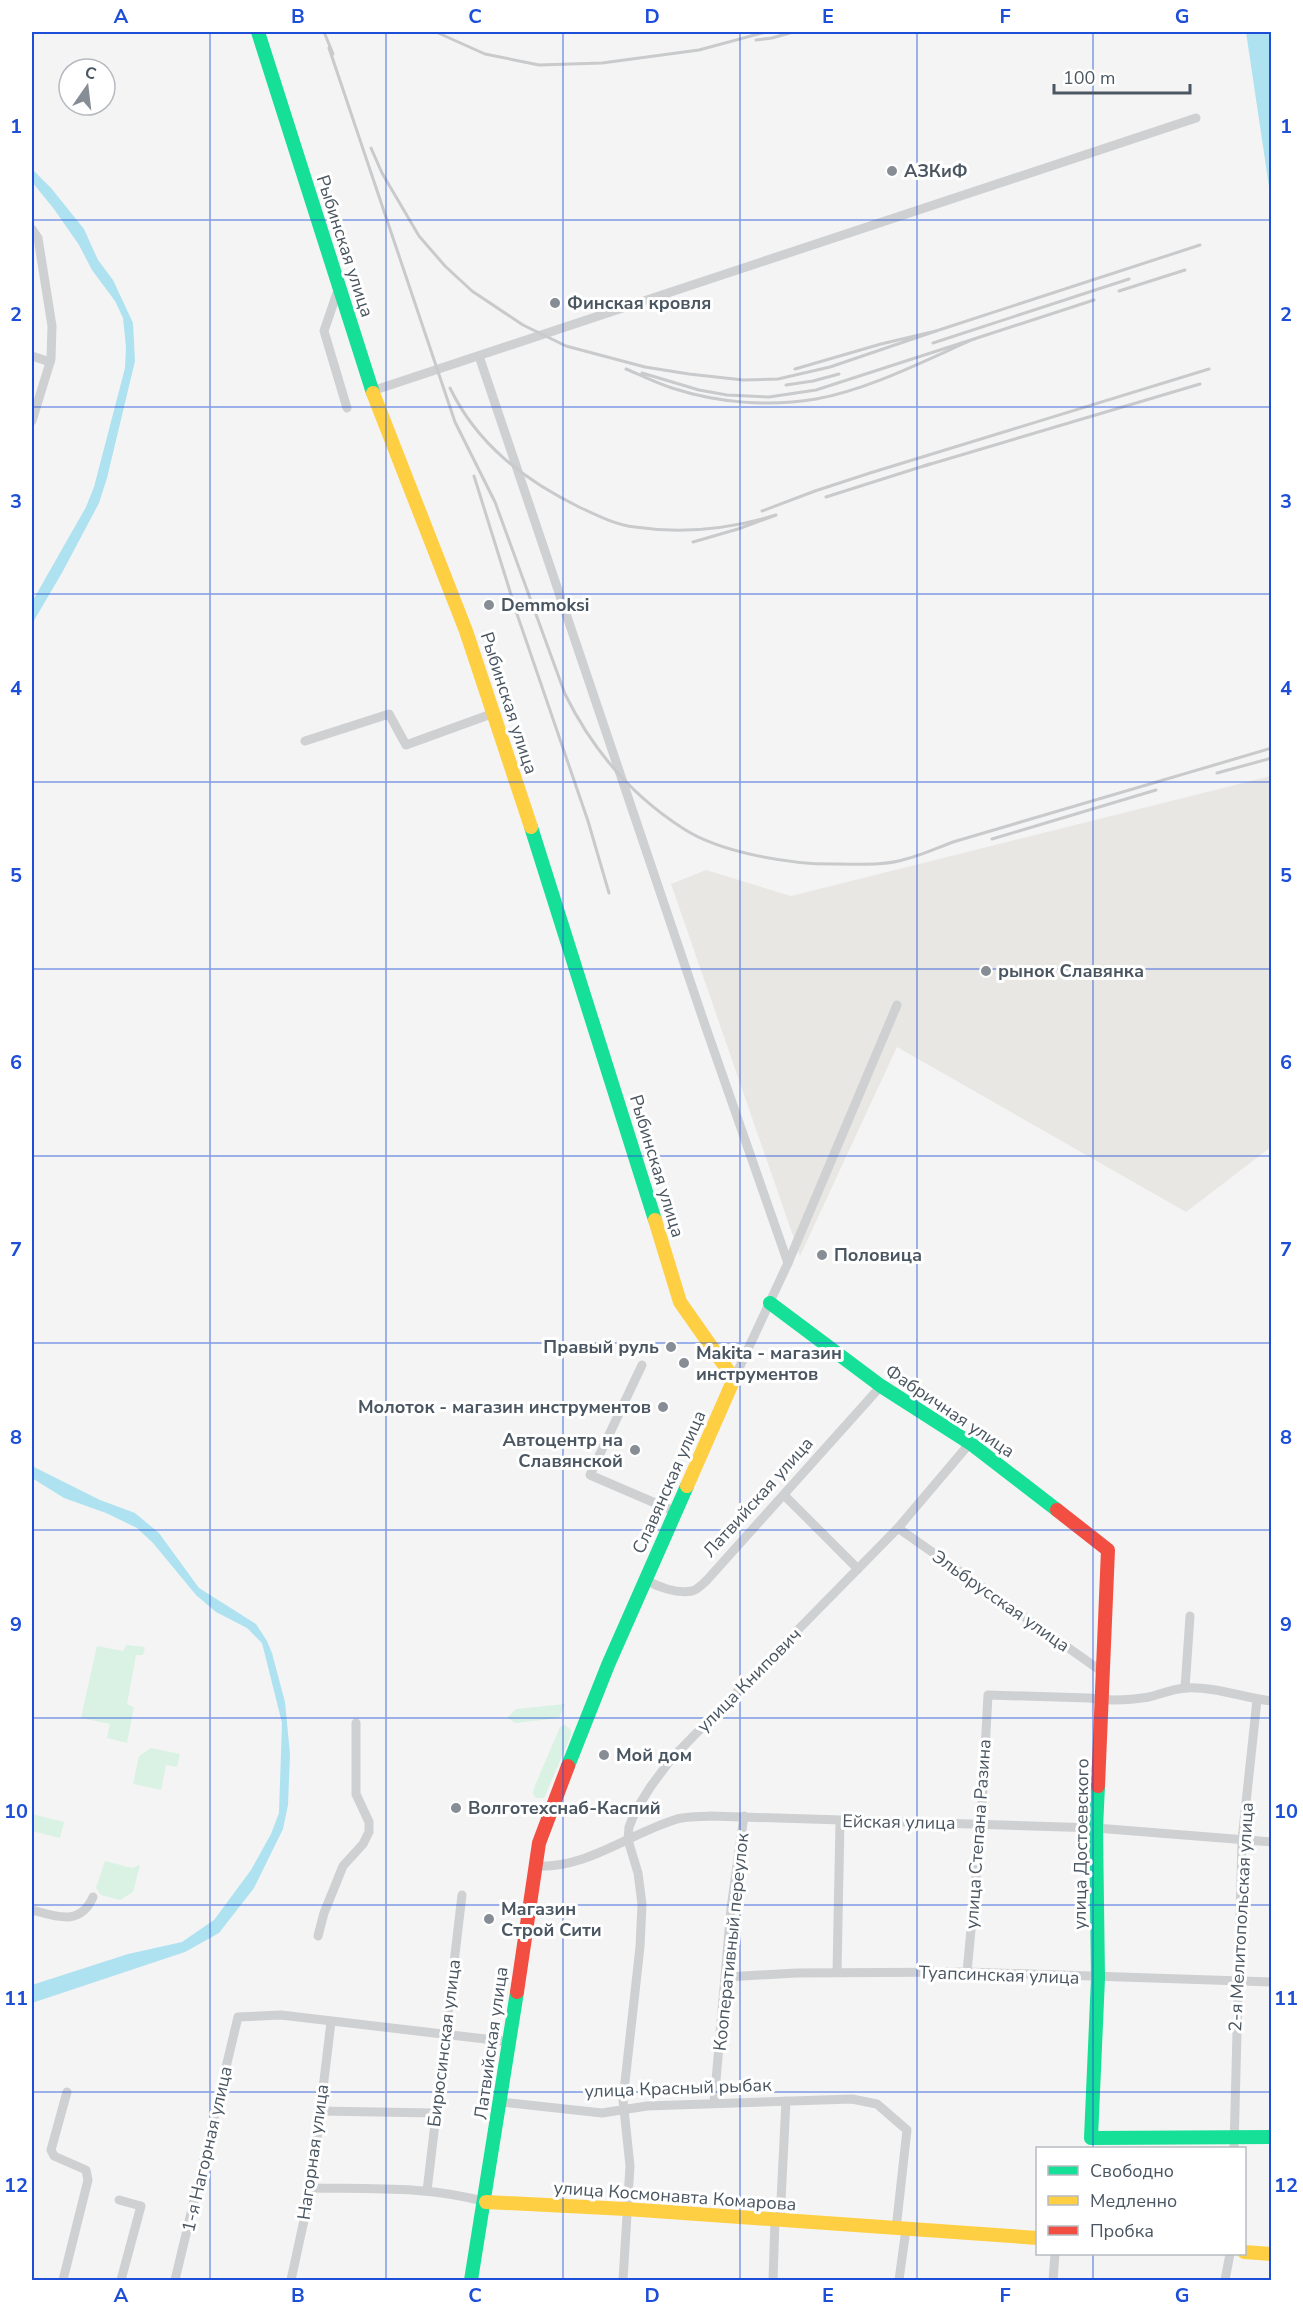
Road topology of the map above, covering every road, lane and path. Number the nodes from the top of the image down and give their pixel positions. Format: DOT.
graph roads {
  1 [pos="258,32"];
  2 [pos="1196,118"];
  3 [pos="32,229"];
  4 [pos="339,287"];
  5 [pos="32,356"];
  6 [pos="479,356"];
  7 [pos="50,362"];
  8 [pos="372,391"];
  9 [pos="347,408"];
  10 [pos="32,421"];
  11 [pos="494,713"];
  12 [pos="305,741"];
  13 [pos="897,1005"];
  14 [pos="788,1263"];
  15 [pos="770,1303"];
  16 [pos="642,1365"];
  17 [pos="734,1379"];
  18 [pos="880,1386"];
  19 [pos="970,1443"];
  20 [pos="785,1496"];
  21 [pos="676,1512"];
  22 [pos="898,1528"];
  23 [pos="1108,1550"];
  24 [pos="858,1569"];
  25 [pos="646,1580"];
  26 [pos="1190,1616"];
  27 [pos="1104,1673"];
  28 [pos="1185,1688"];
  29 [pos="1102,1700"];
  30 [pos="1257,1700"];
  31 [pos="1272,1701"];
  32 [pos="356,1723"];
  33 [pos="550,1811"];
  34 [pos="744,1816"];
  35 [pos="840,1821"];
  36 [pos="981,1824"];
  37 [pos="1096,1828"];
  38 [pos="628,1840"];
  39 [pos="1242,1840"];
  40 [pos="1272,1842"];
  41 [pos="535,1866"];
  42 [pos="462,1895"];
  43 [pos="93,1896"];
  44 [pos="32,1910"];
  45 [pos="318,1936"];
  46 [pos="837,1972"];
  47 [pos="967,1972"];
  48 [pos="726,1977"];
  49 [pos="1098,1978"];
  50 [pos="1237,1982"];
  51 [pos="1272,1982"];
  52 [pos="331,2022"];
  53 [pos="447,2034"];
  54 [pos="511,2042"];
  55 [pos="67,2092"];
  56 [pos="786,2101"];
  57 [pos="501,2102"];
  58 [pos="714,2103"];
  59 [pos="624,2110"];
  60 [pos="320,2111"];
  61 [pos="435,2113"];
  62 [pos="1272,2137"];
  63 [pos="1234,2142"];
  64 [pos="311,2188"];
  65 [pos="426,2191"];
  66 [pos="119,2200"];
  67 [pos="486,2202"];
  68 [pos="626,2209"];
  69 [pos="777,2221"];
  70 [pos="901,2229"];
  71 [pos="1036,2238"];
  72 [pos="1246,2252"];
  73 [pos="1272,2254"];
  74 [pos="1055,2255"];
  75 [pos="1230,2255"];
  76 [pos="63,2280"];
  77 [pos="121,2280"];
  78 [pos="175,2280"];
  79 [pos="291,2280"];
  80 [pos="471,2280"];
  81 [pos="623,2280"];
  82 [pos="773,2280"];
  83 [pos="899,2280"];
  84 [pos="1053,2280"];
  85 [pos="1225,2280"];
  1 -- 4 [label="main road, Рыбинская улица"];
  2 -- 6 [label="street"];
  3 -- 7 [label="street"];
  4 -- 8 [label="main road, Рыбинская улица"];
  4 -- 9 [label="street"];
  5 -- 7 [label="street"];
  6 -- 8 [label="street"];
  6 -- 14 [label="street"];
  7 -- 10 [label="street"];
  8 -- 11 [label="main road, Рыбинская улица"];
  11 -- 12 [label="street"];
  11 -- 17 [label="main road, Рыбинская улица"];
  13 -- 14 [label="street, Славянская улица"];
  14 -- 15 [label="street, Славянская улица"];
  15 -- 17 [label="street, Славянская улица"];
  15 -- 18 [label="main road, Фабричная улица"];
  16 -- 21 [label="street"];
  17 -- 21 [label="main road, Славянская улица"];
  18 -- 19 [label="main road, Фабричная улица"];
  18 -- 20 [label="street, Латвийская улица"];
  19 -- 22 [label="street, улица Книпович"];
  19 -- 23 [label="main road, Фабричная улица"];
  20 -- 24 [label="street"];
  20 -- 25 [label="street, Латвийская улица"];
  21 -- 25 [label="main road, Славянская улица"];
  22 -- 24 [label="street, улица Книпович"];
  22 -- 27 [label="street, Эльбрусская улица"];
  23 -- 27 [label="main road, улица Достоевского"];
  24 -- 38 [label="street, улица Книпович"];
  25 -- 33 [label="main road, Славянская улица"];
  26 -- 28 [label="street"];
  27 -- 29 [label="main road, улица Достоевского"];
  28 -- 29 [label="street"];
  28 -- 30 [label="street"];
  29 -- 36 [label="street, улица Степана Разина"];
  29 -- 37 [label="main road, улица Достоевского"];
  30 -- 31 [label="street"];
  30 -- 39 [label="street, 2-я Мелитопольская улица"];
  32 -- 45 [label="street"];
  33 -- 41 [label="main road, Латвийская улица"];
  34 -- 35 [label="street, Ейская улица"];
  34 -- 38 [label="street, Ейская улица"];
  34 -- 48 [label="street, Кооперативный переулок"];
  35 -- 36 [label="street, Ейская улица"];
  35 -- 46 [label="street"];
  36 -- 37 [label="street, Ейская улица"];
  36 -- 47 [label="street, улица Степана Разина"];
  37 -- 39 [label="street, Ейская улица"];
  37 -- 49 [label="main road, улица Достоевского"];
  38 -- 41 [label="street, Ейская улица"];
  38 -- 59 [label="street"];
  39 -- 40 [label="street, Ейская улица"];
  39 -- 50 [label="street, 2-я Мелитопольская улица"];
  41 -- 54 [label="main road, Латвийская улица"];
  42 -- 53 [label="street, Бирюсинская улица"];
  43 -- 44 [label="street"];
  46 -- 47 [label="street, Туапсинская улица"];
  46 -- 48 [label="street, Туапсинская улица"];
  47 -- 49 [label="street, Туапсинская улица"];
  48 -- 58 [label="street, Кооперативный переулок"];
  49 -- 50 [label="street, Туапсинская улица"];
  49 -- 63 [label="main road, улица Достоевского"];
  50 -- 51 [label="street, Туапсинская улица"];
  50 -- 63 [label="street, 2-я Мелитопольская улица"];
  52 -- 53 [label="street"];
  52 -- 60 [label="street, Нагорная улица"];
  52 -- 78 [label="street, 1-я Нагорная улица"];
  53 -- 54 [label="street"];
  53 -- 61 [label="street, Бирюсинская улица"];
  54 -- 57 [label="main road, Латвийская улица"];
  55 -- 76 [label="street"];
  56 -- 58 [label="street, улица Красный рыбак"];
  56 -- 69 [label="street"];
  56 -- 70 [label="street, улица Красный рыбак"];
  57 -- 59 [label="street, улица Красный рыбак"];
  57 -- 67 [label="main road, Латвийская улица"];
  58 -- 59 [label="street, улица Красный рыбак"];
  59 -- 68 [label="street"];
  60 -- 61 [label="street"];
  60 -- 64 [label="street, Нагорная улица"];
  61 -- 65 [label="street, Бирюсинская улица"];
  62 -- 63 [label="main road"];
  64 -- 65 [label="street, улица Космонавта Комарова"];
  64 -- 79 [label="street, Нагорная улица"];
  65 -- 67 [label="street, улица Космонавта Комарова"];
  66 -- 77 [label="street"];
  67 -- 68 [label="main road, улица Космонавта Комарова"];
  67 -- 80 [label="main road, Латвийская улица"];
  68 -- 69 [label="main road, улица Космонавта Комарова"];
  68 -- 81 [label="street"];
  69 -- 70 [label="main road, улица Космонавта Комарова"];
  69 -- 82 [label="street"];
  70 -- 71 [label="main road, улица Космонавта Комарова"];
  70 -- 83 [label="street"];
  72 -- 73 [label="main road"];
  74 -- 84 [label="street"];
  75 -- 85 [label="street"];
}
